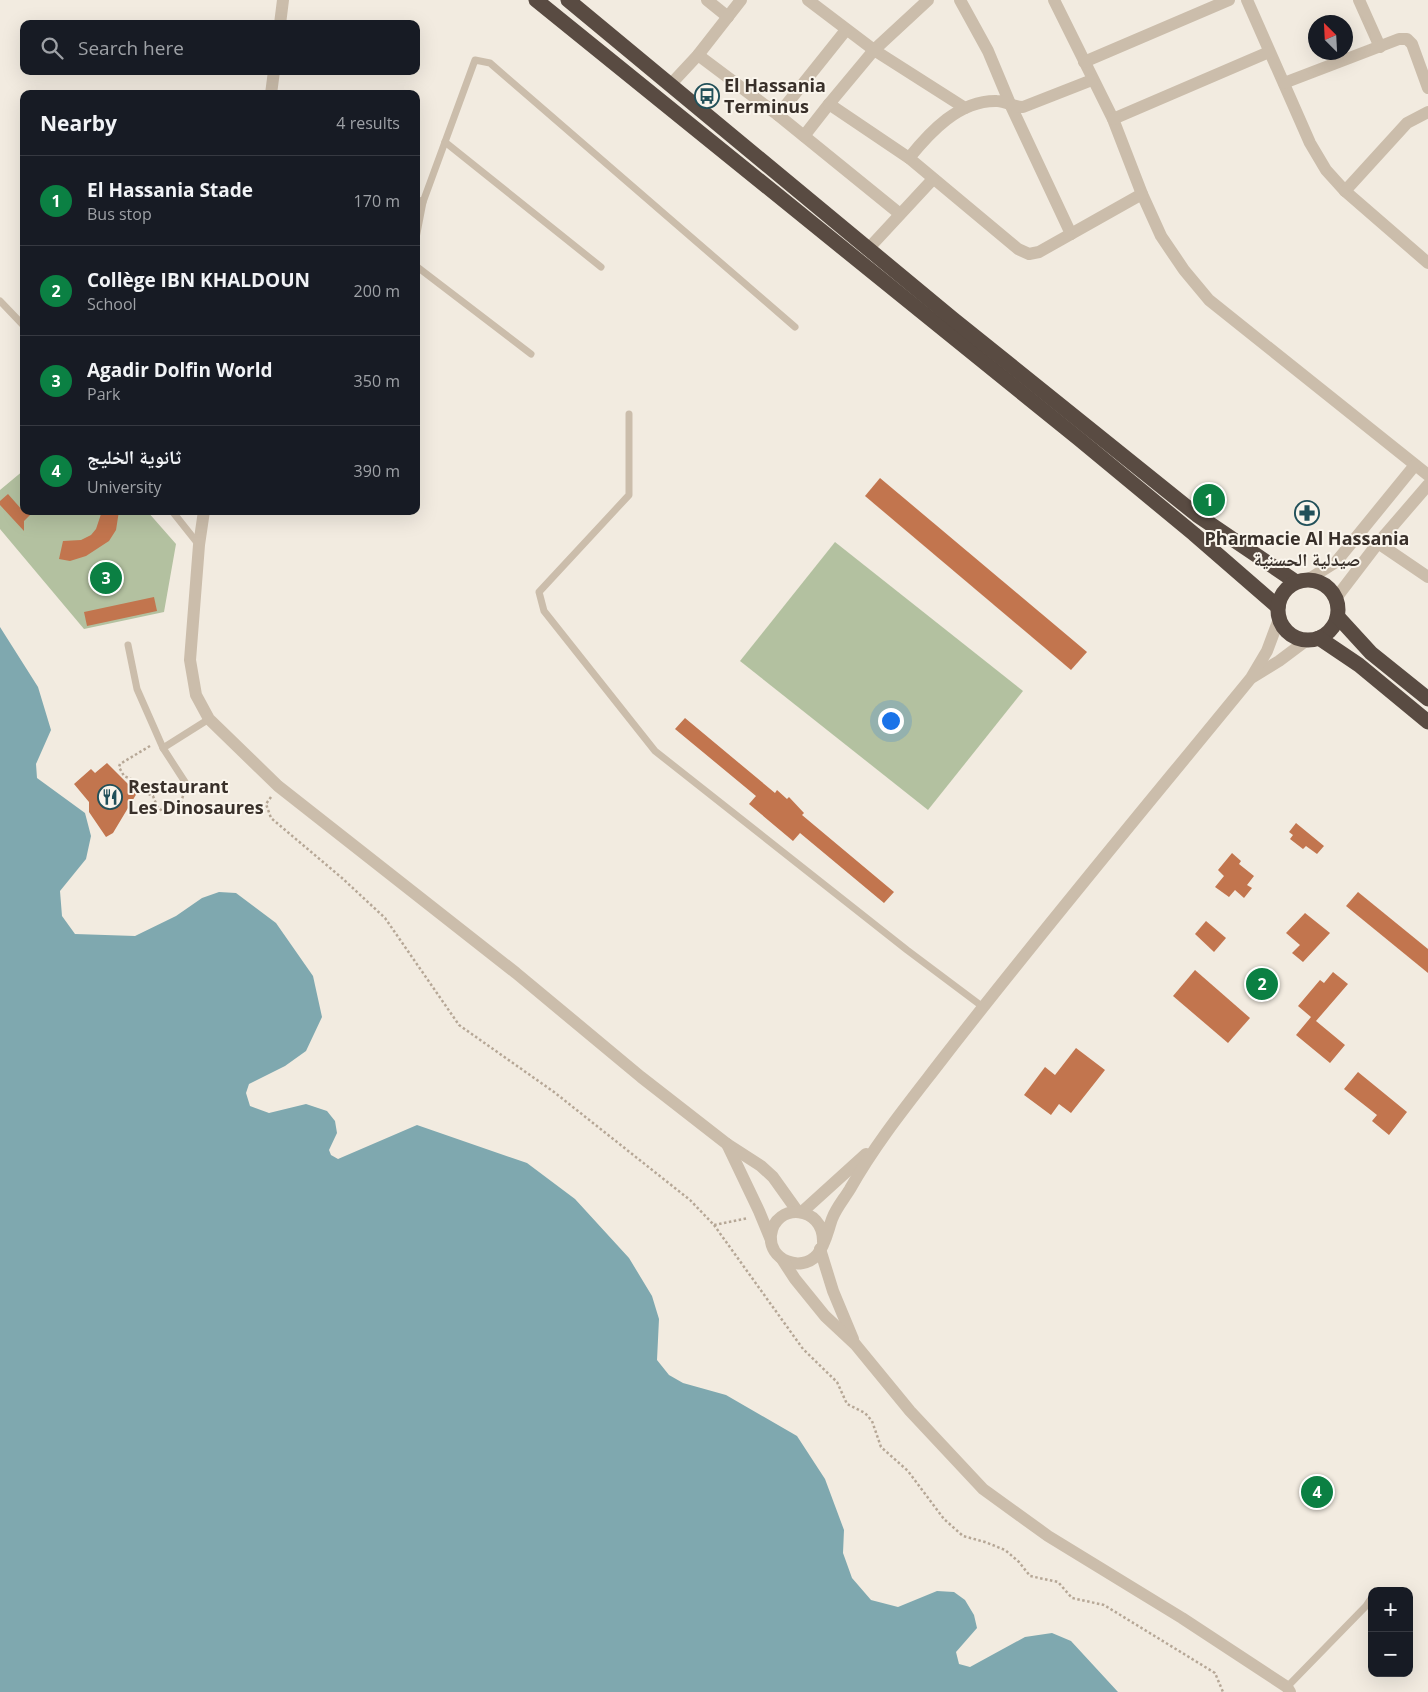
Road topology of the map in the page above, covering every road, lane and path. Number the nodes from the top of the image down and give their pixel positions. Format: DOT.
graph roads {
  1 [pos="283,0"];
  2 [pos="536,0"];
  3 [pos="568,0"];
  4 [pos="707,0"];
  5 [pos="742,0"];
  6 [pos="808,0"];
  7 [pos="928,0"];
  8 [pos="960,0"];
  9 [pos="1054,0"];
  10 [pos="1229,0"];
  11 [pos="1247,0"];
  12 [pos="1359,0"];
  13 [pos="728,17"];
  14 [pos="280,20"];
  15 [pos="846,30"];
  16 [pos="1380,47"];
  17 [pos="874,50"];
  18 [pos="1269,52"];
  19 [pos="698,55"];
  20 [pos="1084,62"];
  21 [pos="273,75"];
  22 [pos="1092,80"];
  23 [pos="1284,83"];
  24 [pos="671,84"];
  25 [pos="1428,88"];
  26 [pos="272,90"];
  27 [pos="829,104"];
  28 [pos="1011,106"];
  29 [pos="965,108"];
  30 [pos="1428,112"];
  31 [pos="778,115"];
  32 [pos="1113,119"];
  33 [pos="804,136"];
  34 [pos="445,142"];
  35 [pos="909,158"];
  36 [pos="933,179"];
  37 [pos="1345,191"];
  38 [pos="1142,194"];
  39 [pos="420,201"];
  40 [pos="900,214"];
  41 [pos="1071,234"];
  42 [pos="869,248"];
  43 [pos="1428,264"];
  44 [pos="600,267"];
  45 [pos="420,269"];
  46 [pos="0,301"];
  47 [pos="20,322"];
  48 [pos="795,327"];
  49 [pos="531,354"];
  50 [pos="629,414"];
  51 [pos="1415,464"];
  52 [pos="1428,474"];
  53 [pos="1428,485"];
  54 [pos="175,515"];
  55 [pos="203,515"];
  56 [pos="1378,543"];
  57 [pos="199,545"];
  58 [pos="1428,577"];
  59 [pos="1302,581"];
  60 [pos="1336,598"];
  61 [pos="1278,613"];
  62 [pos="1338,617"];
  63 [pos="1313,639"];
  64 [pos="128,645"];
  65 [pos="1251,678"];
  66 [pos="1428,699"];
  67 [pos="208,719"];
  68 [pos="1428,722"];
  69 [pos="161,744"];
  70 [pos="186,782"];
  71 [pos="278,786"];
  72 [pos="983,1007"];
  73 [pos="727,1144"];
  74 [pos="877,1144"];
  75 [pos="800,1212"];
  76 [pos="750,1218"];
  77 [pos="714,1225"];
  78 [pos="771,1241"];
  79 [pos="822,1246"];
  80 [pos="782,1260"];
  81 [pos="855,1344"];
  82 [pos="1368,1603"];
  83 [pos="1289,1690"];
  84 [pos="1222,1692"];
  1 -- 14 [label="street"];
  2 -- 61 [label="highway"];
  3 -- 24 [label="highway"];
  4 -- 13 [label="street"];
  5 -- 13 [label="street"];
  6 -- 15 [label="street"];
  7 -- 17 [label="street"];
  8 -- 28 [label="street"];
  9 -- 20 [label="street"];
  10 -- 20 [label="street"];
  11 -- 18 [label="street"];
  12 -- 16 [label="street"];
  13 -- 19 [label="street"];
  15 -- 17 [label="street"];
  15 -- 31 [label="street"];
  16 -- 23 [label="street"];
  16 -- 25 [label="street"];
  17 -- 27 [label="street"];
  17 -- 29 [label="street"];
  18 -- 23 [label="street"];
  18 -- 32 [label="street"];
  19 -- 24 [label="street"];
  19 -- 31 [label="street"];
  20 -- 22 [label="street"];
  21 -- 26 [label="street"];
  22 -- 28 [label="street"];
  22 -- 32 [label="street"];
  23 -- 37 [label="street"];
  24 -- 42 [label="highway"];
  27 -- 33 [label="street"];
  27 -- 35 [label="street"];
  28 -- 29 [label="street"];
  28 -- 41 [label="street"];
  29 -- 35 [label="street"];
  30 -- 37 [label="street"];
  31 -- 33 [label="street"];
  32 -- 38 [label="street"];
  33 -- 40 [label="street"];
  34 -- 39 [label="lane"];
  34 -- 44 [label="lane"];
  34 -- 48 [label="lane"];
  35 -- 36 [label="street"];
  36 -- 40 [label="street"];
  36 -- 41 [label="street"];
  37 -- 43 [label="street"];
  38 -- 41 [label="street"];
  38 -- 51 [label="street"];
  40 -- 42 [label="street"];
  42 -- 59 [label="highway"];
  45 -- 49 [label="lane"];
  46 -- 47 [label="lane"];
  50 -- 72 [label="lane"];
  51 -- 52 [label="street"];
  51 -- 59 [label="street"];
  53 -- 56 [label="street"];
  54 -- 57 [label="lane"];
  55 -- 57 [label="street"];
  56 -- 58 [label="street"];
  56 -- 60 [label="street"];
  57 -- 67 [label="street"];
  59 -- 60 [label="highway"];
  59 -- 61 [label="highway"];
  60 -- 62 [label="highway"];
  61 -- 63 [label="highway"];
  61 -- 65 [label="street"];
  62 -- 63 [label="highway"];
  62 -- 66 [label="highway"];
  63 -- 65 [label="street"];
  63 -- 68 [label="highway"];
  64 -- 69 [label="lane"];
  65 -- 72 [label="street"];
  67 -- 69 [label="lane"];
  67 -- 71 [label="street"];
  69 -- 70 [label="lane"];
  69 -- 70 [label="path"];
  71 -- 73 [label="street"];
  71 -- 77 [label="path"];
  72 -- 74 [label="street"];
  73 -- 75 [label="street"];
  73 -- 78 [label="street"];
  74 -- 75 [label="street"];
  74 -- 79 [label="street"];
  75 -- 78 [label="street"];
  75 -- 79 [label="street"];
  76 -- 77 [label="path"];
  77 -- 84 [label="path"];
  78 -- 80 [label="street"];
  79 -- 80 [label="street"];
  79 -- 81 [label="street"];
  80 -- 81 [label="street"];
  81 -- 83 [label="street"];
  82 -- 83 [label="lane"];
}
